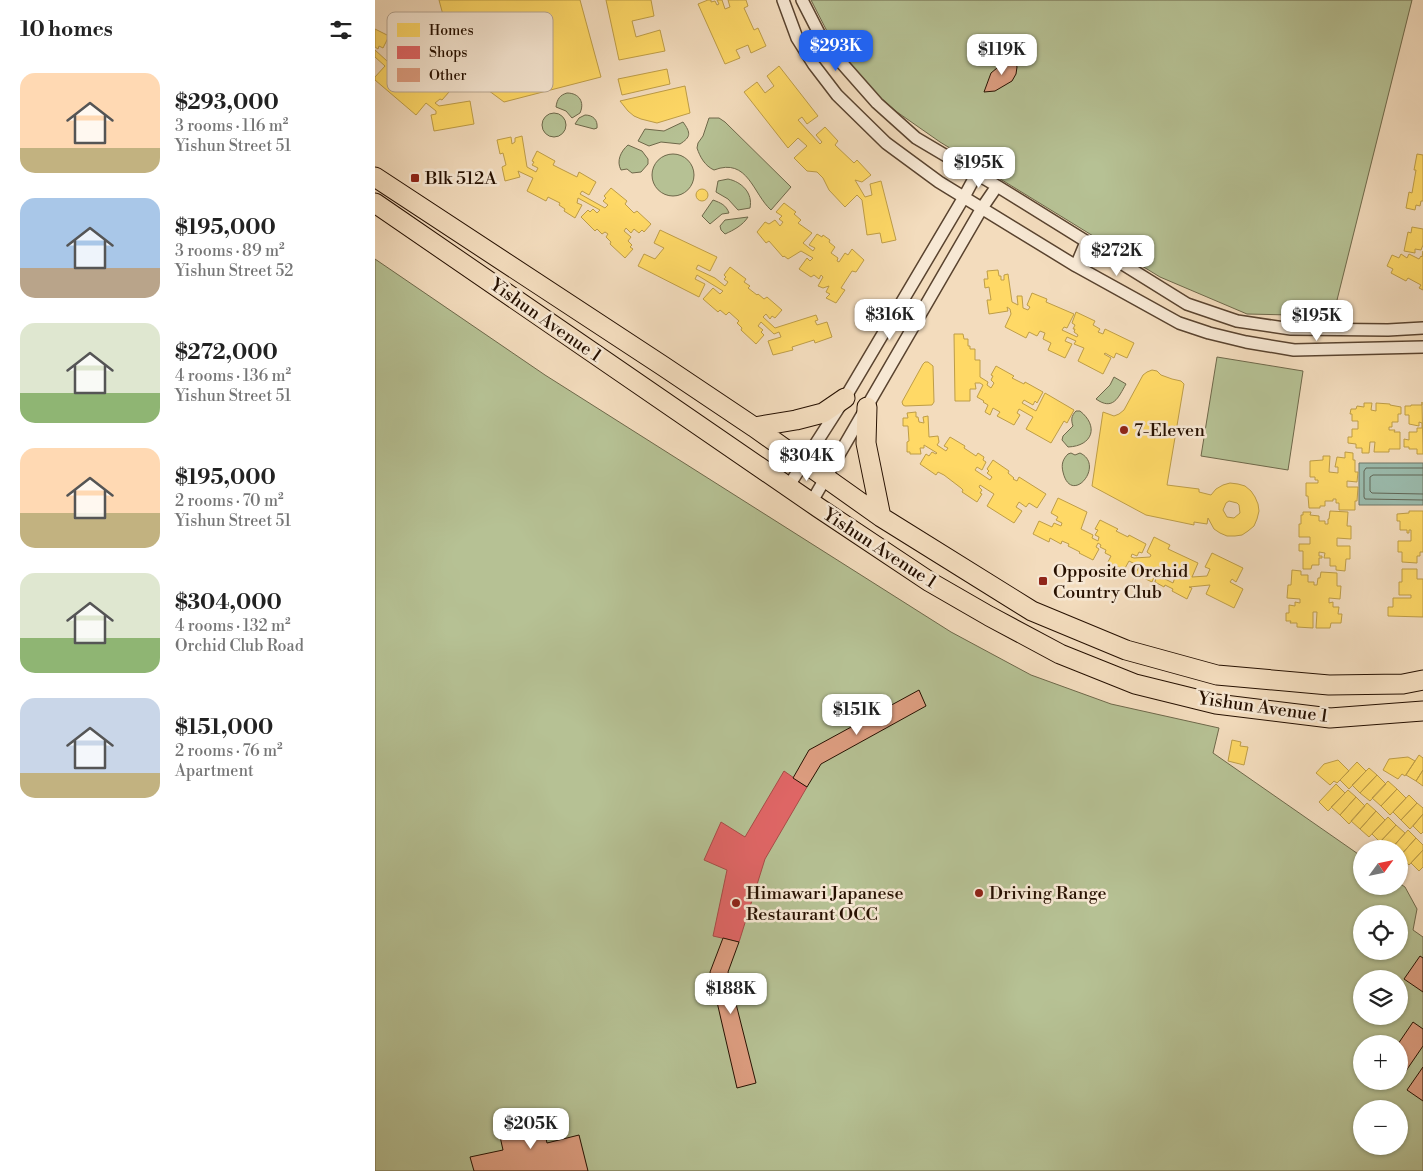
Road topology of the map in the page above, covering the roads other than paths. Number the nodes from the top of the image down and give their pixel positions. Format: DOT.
graph roads {
  1 [pos="783,0"];
  2 [pos="802,0"];
  3 [pos="977,174"];
  4 [pos="375,177"];
  5 [pos="997,186"];
  6 [pos="964,197"];
  7 [pos="375,203"];
  8 [pos="982,208"];
  9 [pos="1087,242"];
  10 [pos="1076,266"];
  11 [pos="1423,328"];
  12 [pos="1423,347"];
  13 [pos="845,398"];
  14 [pos="867,407"];
  15 [pos="754,427"];
  16 [pos="804,462"];
  17 [pos="826,479"];
  18 [pos="788,487"];
  19 [pos="811,503"];
  20 [pos="881,517"];
  21 [pos="1423,680"];
  22 [pos="1423,711"];
  1 -- 6 [label="street"];
  2 -- 3 [label="street"];
  3 -- 5 [label="street"];
  3 -- 6 [label="street"];
  4 -- 15 [label="main road, Yishun Avenue 1"];
  5 -- 8 [label="street"];
  5 -- 9 [label="street"];
  6 -- 8 [label="street"];
  6 -- 13 [label="street"];
  7 -- 18 [label="main road, Yishun Avenue 1"];
  8 -- 10 [label="street"];
  8 -- 14 [label="street"];
  9 -- 10 [label="street"];
  9 -- 11 [label="street"];
  10 -- 12 [label="street"];
  13 -- 15 [label="main road"];
  13 -- 16 [label="street"];
  14 -- 17 [label="street"];
  14 -- 20 [label="main road"];
  15 -- 16 [label="main road, Yishun Avenue 1"];
  16 -- 17 [label="main road, Yishun Avenue 1"];
  16 -- 18 [label="street"];
  17 -- 19 [label="street"];
  17 -- 20 [label="main road, Yishun Avenue 1"];
  18 -- 19 [label="main road, Yishun Avenue 1"];
  19 -- 22 [label="main road, Yishun Avenue 1"];
  20 -- 21 [label="main road, Yishun Avenue 1"];
}
